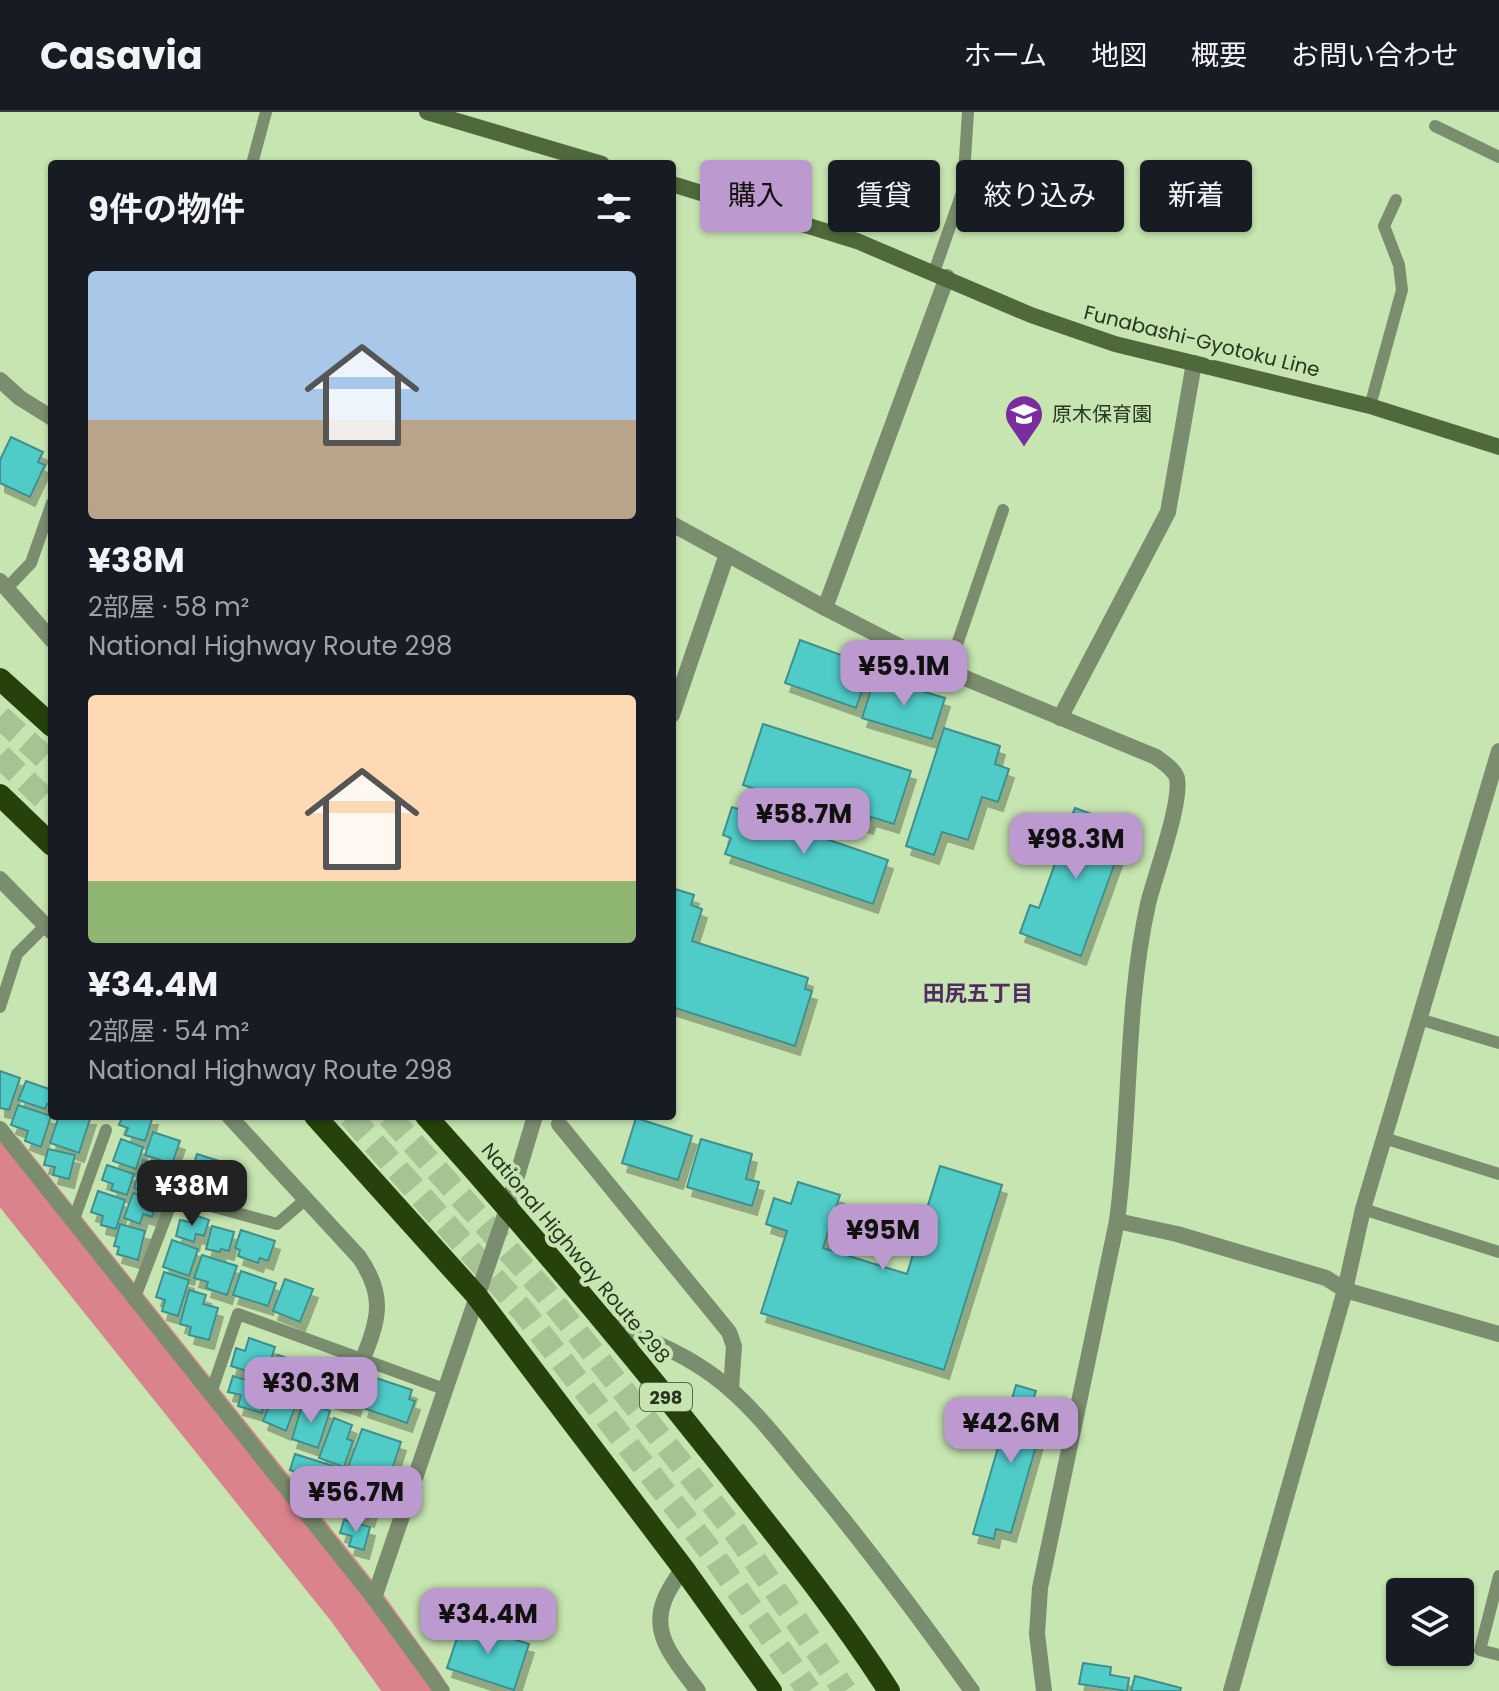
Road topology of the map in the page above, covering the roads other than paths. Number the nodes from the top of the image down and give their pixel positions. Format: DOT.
graph roads {
  1 [pos="266,112"];
  2 [pos="427,112"];
  3 [pos="968,112"];
  4 [pos="1435,126"];
  5 [pos="1499,157"];
  6 [pos="253,160"];
  7 [pos="589,160"];
  8 [pos="676,185"];
  9 [pos="1396,200"];
  10 [pos="940,274"];
  11 [pos="1194,363"];
  12 [pos="0,380"];
  13 [pos="1370,406"];
  14 [pos="48,416"];
  15 [pos="1499,447"];
  16 [pos="1003,510"];
  17 [pos="48,514"];
  18 [pos="676,526"];
  19 [pos="727,554"];
  20 [pos="4,585"];
  21 [pos="825,608"];
  22 [pos="48,635"];
  23 [pos="948,671"];
  24 [pos="0,679"];
  25 [pos="676,703"];
  26 [pos="1060,718"];
  27 [pos="48,722"];
  28 [pos="1499,751"];
  29 [pos="0,795"];
  30 [pos="48,841"];
  31 [pos="0,879"];
  32 [pos="48,927"];
  33 [pos="48,929"];
  34 [pos="0,1007"];
  35 [pos="1419,1019"];
  36 [pos="1499,1043"];
  37 [pos="233,1120"];
  38 [pos="319,1120"];
  39 [pos="430,1120"];
  40 [pos="534,1120"];
  41 [pos="559,1124"];
  42 [pos="0,1129"];
  43 [pos="106,1130"];
  44 [pos="1384,1138"];
  45 [pos="184,1169"];
  46 [pos="1499,1174"];
  47 [pos="174,1196"];
  48 [pos="306,1199"];
  49 [pos="508,1206"];
  50 [pos="1363,1209"];
  51 [pos="74,1219"];
  52 [pos="1117,1221"];
  53 [pos="1499,1252"];
  54 [pos="1345,1290"];
  55 [pos="476,1295"];
  56 [pos="135,1297"];
  57 [pos="606,1321"];
  58 [pos="1499,1334"];
  59 [pos="362,1361"];
  60 [pos="444,1389"];
  61 [pos="731,1389"];
  62 [pos="211,1393"];
  63 [pos="683,1568"];
  64 [pos="1499,1576"];
  65 [pos="374,1598"];
  66 [pos="1499,1655"];
  67 [pos="442,1691"];
  68 [pos="698,1691"];
  69 [pos="771,1691"];
  70 [pos="889,1691"];
  71 [pos="972,1691"];
  72 [pos="1044,1691"];
  73 [pos="1231,1691"];
  1 -- 6 [label="lane"];
  2 -- 7 [label="main road"];
  3 -- 10 [label="lane"];
  4 -- 5 [label="lane"];
  8 -- 10 [label="main road, Funabashi-Gyotoku Line"];
  9 -- 13 [label="lane"];
  10 -- 11 [label="main road, Funabashi-Gyotoku Line"];
  10 -- 21 [label="street"];
  11 -- 13 [label="main road, Funabashi-Gyotoku Line"];
  11 -- 26 [label="street"];
  12 -- 14 [label="street"];
  13 -- 15 [label="main road, Funabashi-Gyotoku Line"];
  16 -- 23 [label="lane"];
  17 -- 20 [label="lane"];
  18 -- 19 [label="street"];
  19 -- 21 [label="street"];
  19 -- 25 [label="street"];
  20 -- 22 [label="street"];
  21 -- 23 [label="street"];
  23 -- 26 [label="street"];
  24 -- 27 [label="highway"];
  26 -- 52 [label="street"];
  28 -- 35 [label="street"];
  29 -- 30 [label="highway"];
  31 -- 32 [label="street"];
  33 -- 34 [label="lane"];
  35 -- 36 [label="lane"];
  35 -- 44 [label="street"];
  37 -- 48 [label="street"];
  38 -- 55 [label="highway"];
  39 -- 49 [label="highway, National Highway Route 298 / 298"];
  40 -- 49 [label="street"];
  41 -- 61 [label="street"];
  42 -- 51 [label="street"];
  43 -- 51 [label="lane"];
  44 -- 46 [label="lane"];
  44 -- 50 [label="street"];
  45 -- 47 [label="street"];
  47 -- 48 [label="lane"];
  47 -- 56 [label="lane"];
  48 -- 59 [label="street"];
  49 -- 55 [label="street"];
  49 -- 57 [label="highway, National Highway Route 298 / 298"];
  50 -- 53 [label="lane"];
  50 -- 54 [label="street"];
  51 -- 56 [label="street"];
  52 -- 54 [label="street"];
  52 -- 72 [label="street"];
  54 -- 58 [label="street"];
  54 -- 73 [label="street"];
  55 -- 60 [label="street"];
  55 -- 63 [label="highway"];
  56 -- 62 [label="street"];
  57 -- 61 [label="street"];
  57 -- 70 [label="highway, National Highway Route 298 / 298"];
  59 -- 60 [label="lane"];
  59 -- 62 [label="lane"];
  60 -- 65 [label="street"];
  61 -- 71 [label="street"];
  62 -- 65 [label="street"];
  63 -- 68 [label="street"];
  63 -- 69 [label="highway"];
  64 -- 66 [label="lane"];
  65 -- 67 [label="street"];
}
